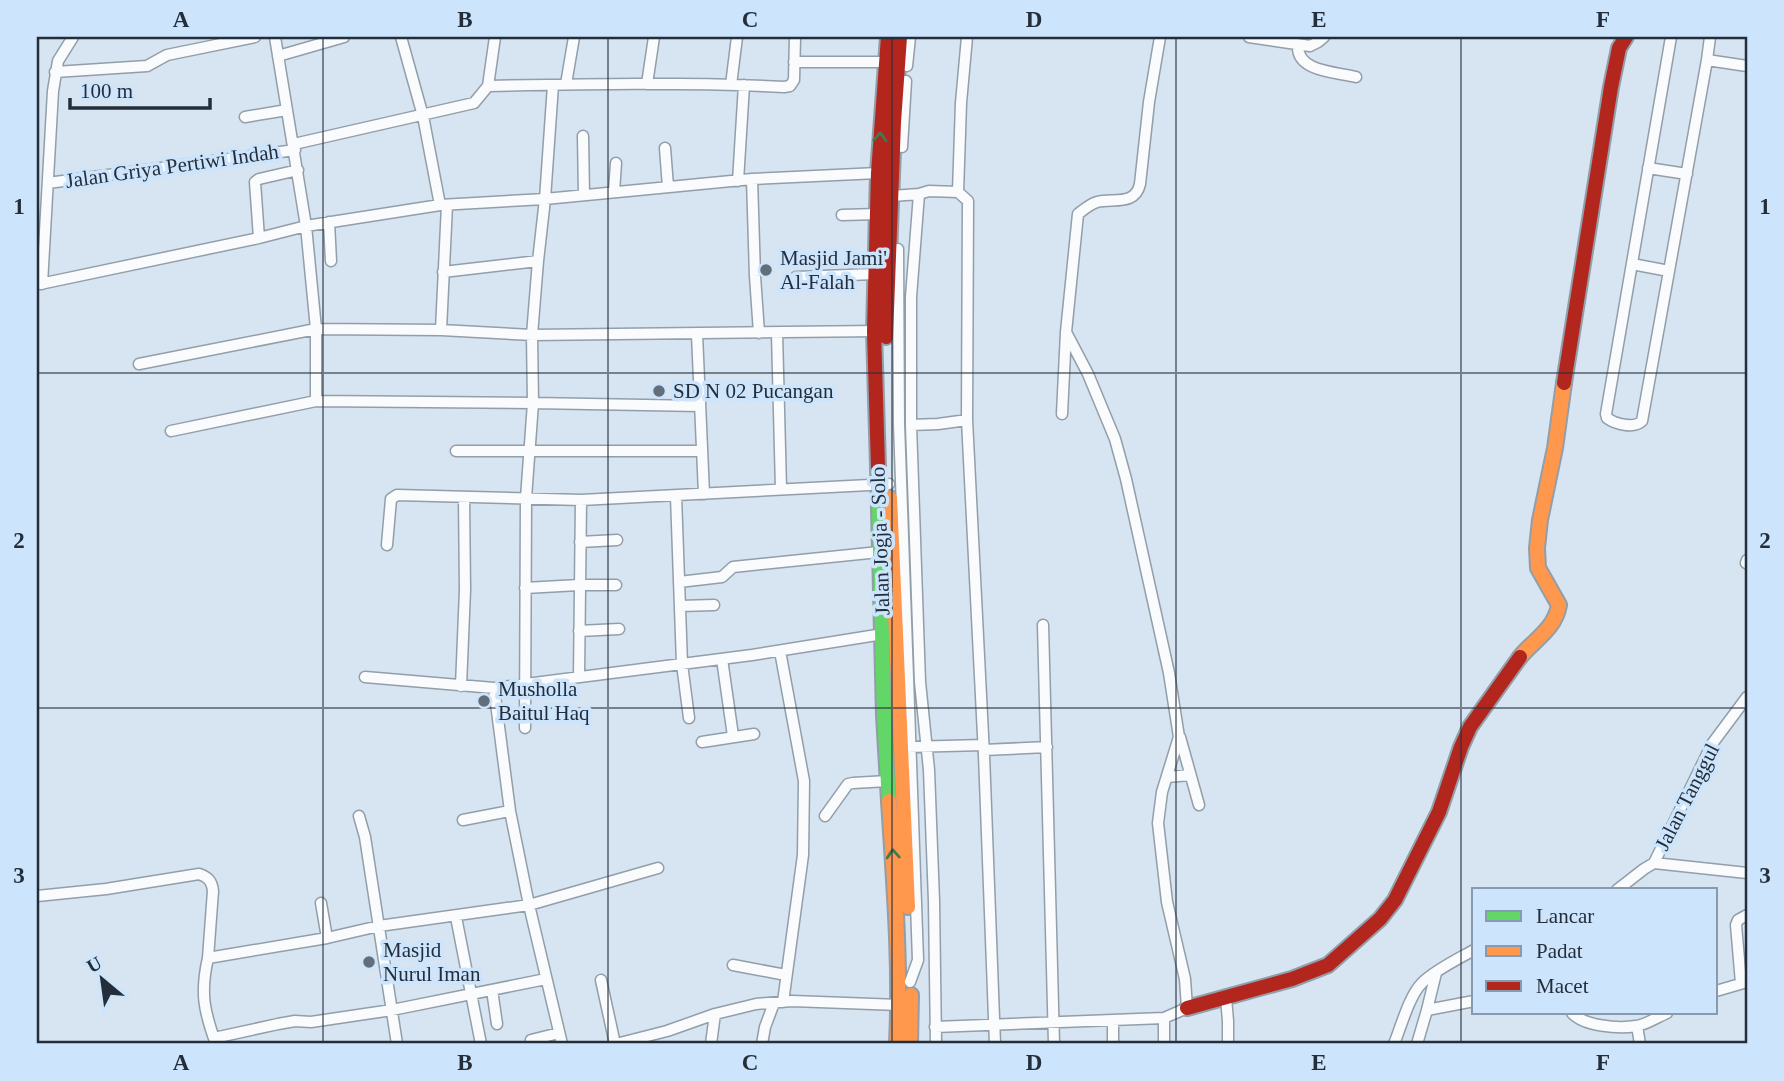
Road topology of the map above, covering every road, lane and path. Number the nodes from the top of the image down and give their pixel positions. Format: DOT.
graph roads {
  1 [pos="73,37"];
  2 [pos="256,37"];
  3 [pos="275,37"];
  4 [pos="344,37"];
  5 [pos="401,37"];
  6 [pos="495,37"];
  7 [pos="574,37"];
  8 [pos="654,37"];
  9 [pos="737,37"];
  10 [pos="795,37"];
  11 [pos="888,37"];
  12 [pos="900,37"];
  13 [pos="910,37"];
  14 [pos="967,37"];
  15 [pos="1160,37"];
  16 [pos="1250,37"];
  17 [pos="1324,37"];
  18 [pos="1626,37"];
  19 [pos="1671,37"];
  20 [pos="1710,37"];
  21 [pos="1298,45"];
  22 [pos="278,55"];
  23 [pos="1707,60"];
  24 [pos="794,62"];
  25 [pos="885,62"];
  26 [pos="1747,66"];
  27 [pos="55,72"];
  28 [pos="1356,77"];
  29 [pos="566,83"];
  30 [pos="647,84"];
  31 [pos="553,85"];
  32 [pos="731,85"];
  33 [pos="744,85"];
  34 [pos="488,86"];
  35 [pos="287,110"];
  36 [pos="423,116"];
  37 [pos="245,117"];
  38 [pos="583,136"];
  39 [pos="294,147"];
  40 [pos="665,148"];
  41 [pos="616,163"];
  42 [pos="1648,168"];
  43 [pos="298,170"];
  44 [pos="878,173"];
  45 [pos="1687,174"];
  46 [pos="752,179"];
  47 [pos="738,181"];
  48 [pos="48,183"];
  49 [pos="668,187"];
  50 [pos="614,192"];
  51 [pos="958,192"];
  52 [pos="919,194"];
  53 [pos="583,195"];
  54 [pos="895,196"];
  55 [pos="545,199"];
  56 [pos="443,205"];
  57 [pos="878,214"];
  58 [pos="842,215"];
  59 [pos="329,222"];
  60 [pos="306,226"];
  61 [pos="259,238"];
  62 [pos="331,261"];
  63 [pos="538,261"];
  64 [pos="1632,264"];
  65 [pos="1669,271"];
  66 [pos="443,272"];
  67 [pos="875,274"];
  68 [pos="796,277"];
  69 [pos="316,329"];
  70 [pos="441,330"];
  71 [pos="880,331"];
  72 [pos="1066,332"];
  73 [pos="759,333"];
  74 [pos="777,333"];
  75 [pos="697,334"];
  76 [pos="533,335"];
  77 [pos="139,364"];
  78 [pos="316,401"];
  79 [pos="533,403"];
  80 [pos="700,406"];
  81 [pos="1062,414"];
  82 [pos="967,420"];
  83 [pos="911,425"];
  84 [pos="170,430"];
  85 [pos="456,450"];
  86 [pos="529,451"];
  87 [pos="702,451"];
  88 [pos="884,485"];
  89 [pos="781,489"];
  90 [pos="704,494"];
  91 [pos="676,496"];
  92 [pos="464,497"];
  93 [pos="526,498"];
  94 [pos="581,500"];
  95 [pos="617,540"];
  96 [pos="580,542"];
  97 [pos="387,545"];
  98 [pos="879,552"];
  99 [pos="679,582"];
  100 [pos="579,585"];
  101 [pos="616,585"];
  102 [pos="526,588"];
  103 [pos="714,605"];
  104 [pos="680,606"];
  105 [pos="1043,625"];
  106 [pos="619,629"];
  107 [pos="579,631"];
  108 [pos="883,634"];
  109 [pos="779,651"];
  110 [pos="722,659"];
  111 [pos="682,664"];
  112 [pos="365,677"];
  113 [pos="579,677"];
  114 [pos="525,684"];
  115 [pos="461,686"];
  116 [pos="494,688"];
  117 [pos="1747,697"];
  118 [pos="690,718"];
  119 [pos="525,728"];
  120 [pos="754,734"];
  121 [pos="733,736"];
  122 [pos="1180,737"];
  123 [pos="702,741"];
  124 [pos="927,746"];
  125 [pos="1047,747"];
  126 [pos="899,748"];
  127 [pos="983,748"];
  128 [pos="1190,775"];
  129 [pos="1167,777"];
  130 [pos="888,781"];
  131 [pos="1199,805"];
  132 [pos="510,811"];
  133 [pos="359,816"];
  134 [pos="825,816"];
  135 [pos="463,820"];
  136 [pos="1654,863"];
  137 [pos="658,868"];
  138 [pos="1747,873"];
  139 [pos="1620,888"];
  140 [pos="37,897"];
  141 [pos="321,903"];
  142 [pos="529,905"];
  143 [pos="1747,915"];
  144 [pos="456,917"];
  145 [pos="379,926"];
  146 [pos="327,938"];
  147 [pos="1472,951"];
  148 [pos="208,958"];
  149 [pos="733,965"];
  150 [pos="786,975"];
  151 [pos="1430,977"];
  152 [pos="546,979"];
  153 [pos="601,980"];
  154 [pos="1744,982"];
  155 [pos="492,990"];
  156 [pos="1718,990"];
  157 [pos="471,995"];
  158 [pos="1226,998"];
  159 [pos="1472,1001"];
  160 [pos="778,1002"];
  161 [pos="899,1005"];
  162 [pos="1187,1008"];
  163 [pos="392,1010"];
  164 [pos="1427,1010"];
  165 [pos="715,1014"];
  166 [pos="1573,1014"];
  167 [pos="1665,1014"];
  168 [pos="1164,1018"];
  169 [pos="1112,1021"];
  170 [pos="1053,1023"];
  171 [pos="497,1024"];
  172 [pos="995,1025"];
  173 [pos="1637,1026"];
  174 [pos="935,1027"];
  175 [pos="667,1031"];
  176 [pos="559,1033"];
  177 [pos="531,1040"];
  178 [pos="215,1041"];
  179 [pos="397,1044"];
  180 [pos="481,1044"];
  181 [pos="562,1044"];
  182 [pos="616,1044"];
  183 [pos="669,1044"];
  184 [pos="711,1044"];
  185 [pos="761,1044"];
  186 [pos="897,1044"];
  187 [pos="909,1044"];
  188 [pos="936,1044"];
  189 [pos="995,1044"];
  190 [pos="1054,1044"];
  191 [pos="1113,1044"];
  192 [pos="1164,1044"];
  193 [pos="1228,1044"];
  194 [pos="1394,1044"];
  195 [pos="1417,1044"];
  196 [pos="1640,1044"];
  1 -- 27 [label="street"];
  2 -- 27 [label="street"];
  3 -- 22 [label="street"];
  4 -- 22 [label="street"];
  5 -- 36 [label="street"];
  6 -- 34 [label="street"];
  7 -- 29 [label="street"];
  8 -- 30 [label="street"];
  9 -- 32 [label="street"];
  10 -- 24 [label="street"];
  11 -- 25 [label="main road, Jalan Jogja - Solo"];
  12 -- 54 [label="main road, Jalan Jogja - Solo"];
  13 -- 54 [label="street"];
  14 -- 51 [label="street"];
  15 -- 72 [label="street"];
  16 -- 21 [label="street"];
  17 -- 21 [label="street"];
  18 -- 158 [label="main road"];
  19 -- 42 [label="street"];
  20 -- 23 [label="street"];
  21 -- 28 [label="street"];
  22 -- 35 [label="street"];
  23 -- 26 [label="street"];
  23 -- 45 [label="street"];
  24 -- 25 [label="street"];
  24 -- 33 [label="street"];
  44 -- 25 [label="main road, Jalan Jogja - Solo, one-way"];
  27 -- 48 [label="street"];
  29 -- 30 [label="street"];
  29 -- 31 [label="street"];
  30 -- 32 [label="street"];
  31 -- 34 [label="street"];
  31 -- 55 [label="street"];
  32 -- 33 [label="street"];
  33 -- 47 [label="street"];
  34 -- 36 [label="street, Jalan Griya Pertiwi Indah"];
  35 -- 37 [label="street"];
  35 -- 39 [label="street"];
  36 -- 39 [label="street, Jalan Griya Pertiwi Indah"];
  36 -- 56 [label="street"];
  38 -- 53 [label="street"];
  39 -- 43 [label="street"];
  39 -- 48 [label="street, Jalan Griya Pertiwi Indah"];
  40 -- 49 [label="street"];
  41 -- 50 [label="street"];
  42 -- 45 [label="street"];
  42 -- 64 [label="street"];
  43 -- 60 [label="street"];
  43 -- 61 [label="street"];
  44 -- 46 [label="street"];
  44 -- 57 [label="main road, Jalan Jogja - Solo"];
  45 -- 65 [label="street"];
  46 -- 47 [label="street"];
  46 -- 73 [label="street"];
  47 -- 49 [label="street"];
  48 -- 61 [label="street"];
  49 -- 50 [label="street"];
  50 -- 53 [label="street"];
  51 -- 52 [label="street"];
  51 -- 82 [label="street"];
  52 -- 54 [label="street"];
  52 -- 83 [label="street"];
  53 -- 55 [label="street"];
  54 -- 71 [label="main road, Jalan Jogja - Solo"];
  54 -- 126 [label="street"];
  55 -- 56 [label="street"];
  55 -- 63 [label="street"];
  56 -- 59 [label="street"];
  56 -- 66 [label="street"];
  57 -- 58 [label="street"];
  57 -- 67 [label="main road, Jalan Jogja - Solo"];
  59 -- 60 [label="street"];
  59 -- 62 [label="street"];
  60 -- 61 [label="street"];
  60 -- 69 [label="street"];
  63 -- 66 [label="street"];
  63 -- 76 [label="street"];
  64 -- 65 [label="street"];
  64 -- 65 [label="street"];
  66 -- 70 [label="street"];
  67 -- 68 [label="street"];
  67 -- 71 [label="main road, Jalan Jogja - Solo"];
  69 -- 70 [label="street"];
  69 -- 77 [label="street"];
  69 -- 78 [label="street"];
  70 -- 76 [label="street"];
  71 -- 74 [label="street"];
  71 -- 88 [label="main road, Jalan Jogja - Solo"];
  72 -- 81 [label="street"];
  72 -- 122 [label="street"];
  73 -- 74 [label="street"];
  73 -- 75 [label="street"];
  74 -- 89 [label="street"];
  75 -- 76 [label="street"];
  75 -- 80 [label="street"];
  76 -- 79 [label="street"];
  78 -- 79 [label="street"];
  78 -- 84 [label="street"];
  79 -- 80 [label="street"];
  79 -- 86 [label="street"];
  80 -- 87 [label="street"];
  82 -- 83 [label="street"];
  82 -- 127 [label="street"];
  83 -- 124 [label="street"];
  85 -- 86 [label="street"];
  86 -- 87 [label="street"];
  86 -- 93 [label="street"];
  87 -- 90 [label="street"];
  88 -- 89 [label="street"];
  88 -- 98 [label="main road, Jalan Jogja - Solo"];
  88 -- 126 [label="main road, Jalan Jogja - Solo"];
  89 -- 90 [label="street"];
  90 -- 91 [label="street"];
  91 -- 94 [label="street"];
  91 -- 99 [label="street"];
  92 -- 93 [label="street"];
  92 -- 97 [label="street"];
  92 -- 115 [label="street"];
  93 -- 94 [label="street"];
  93 -- 102 [label="street"];
  94 -- 96 [label="street"];
  95 -- 96 [label="street"];
  96 -- 100 [label="street"];
  98 -- 99 [label="street"];
  98 -- 108 [label="main road, Jalan Jogja - Solo"];
  99 -- 104 [label="street"];
  100 -- 101 [label="street"];
  100 -- 102 [label="street"];
  100 -- 107 [label="street"];
  102 -- 114 [label="street"];
  103 -- 104 [label="street"];
  104 -- 111 [label="street"];
  105 -- 125 [label="street"];
  106 -- 107 [label="street"];
  107 -- 113 [label="street"];
  108 -- 109 [label="street"];
  108 -- 126 [label="main road, Jalan Jogja - Solo"];
  109 -- 110 [label="street"];
  109 -- 150 [label="street"];
  110 -- 111 [label="street"];
  110 -- 121 [label="street"];
  111 -- 113 [label="street"];
  111 -- 118 [label="street"];
  112 -- 115 [label="street"];
  113 -- 114 [label="street"];
  114 -- 116 [label="street"];
  114 -- 119 [label="street"];
  115 -- 116 [label="street"];
  116 -- 132 [label="street"];
  117 -- 136 [label="street, Jalan Tanggul"];
  120 -- 121 [label="street"];
  121 -- 123 [label="street"];
  122 -- 128 [label="street"];
  122 -- 129 [label="street"];
  124 -- 126 [label="street"];
  124 -- 127 [label="street"];
  124 -- 174 [label="street"];
  125 -- 127 [label="street"];
  125 -- 170 [label="street"];
  126 -- 130 [label="main road, Jalan Jogja - Solo"];
  126 -- 187 [label="main road, Jalan Jogja - Solo"];
  127 -- 172 [label="street"];
  128 -- 129 [label="street"];
  128 -- 131 [label="street"];
  129 -- 162 [label="street"];
  130 -- 134 [label="street"];
  161 -- 130 [label="main road, Jalan Jogja - Solo, one-way"];
  132 -- 135 [label="street"];
  132 -- 142 [label="street"];
  133 -- 145 [label="street"];
  136 -- 138 [label="street"];
  136 -- 139 [label="street"];
  137 -- 142 [label="street"];
  140 -- 148 [label="street"];
  141 -- 146 [label="street"];
  142 -- 144 [label="street"];
  142 -- 152 [label="street"];
  143 -- 154 [label="street"];
  144 -- 145 [label="street"];
  144 -- 157 [label="street"];
  145 -- 146 [label="street"];
  145 -- 163 [label="street"];
  146 -- 148 [label="street"];
  147 -- 151 [label="street"];
  148 -- 178 [label="street"];
  149 -- 150 [label="street"];
  150 -- 160 [label="street"];
  151 -- 164 [label="street"];
  151 -- 194 [label="street"];
  152 -- 155 [label="street"];
  152 -- 176 [label="street"];
  153 -- 182 [label="street"];
  154 -- 156 [label="street"];
  155 -- 157 [label="street"];
  155 -- 171 [label="street"];
  157 -- 163 [label="street"];
  157 -- 180 [label="street"];
  158 -- 162 [label="main road"];
  158 -- 193 [label="street"];
  159 -- 164 [label="street"];
  160 -- 161 [label="street"];
  160 -- 165 [label="street"];
  160 -- 185 [label="street"];
  161 -- 186 [label="main road, Jalan Jogja - Solo"];
  162 -- 168 [label="street"];
  163 -- 178 [label="street"];
  163 -- 179 [label="street"];
  164 -- 195 [label="street"];
  165 -- 175 [label="street"];
  165 -- 184 [label="street"];
  166 -- 173 [label="street"];
  167 -- 173 [label="street"];
  168 -- 169 [label="street"];
  168 -- 192 [label="street"];
  169 -- 170 [label="street"];
  169 -- 191 [label="street"];
  170 -- 172 [label="street"];
  170 -- 190 [label="street"];
  172 -- 174 [label="street"];
  172 -- 189 [label="street"];
  173 -- 196 [label="street"];
  174 -- 188 [label="street"];
  175 -- 182 [label="street"];
  175 -- 183 [label="street"];
  176 -- 177 [label="street"];
  176 -- 181 [label="street"];
}
